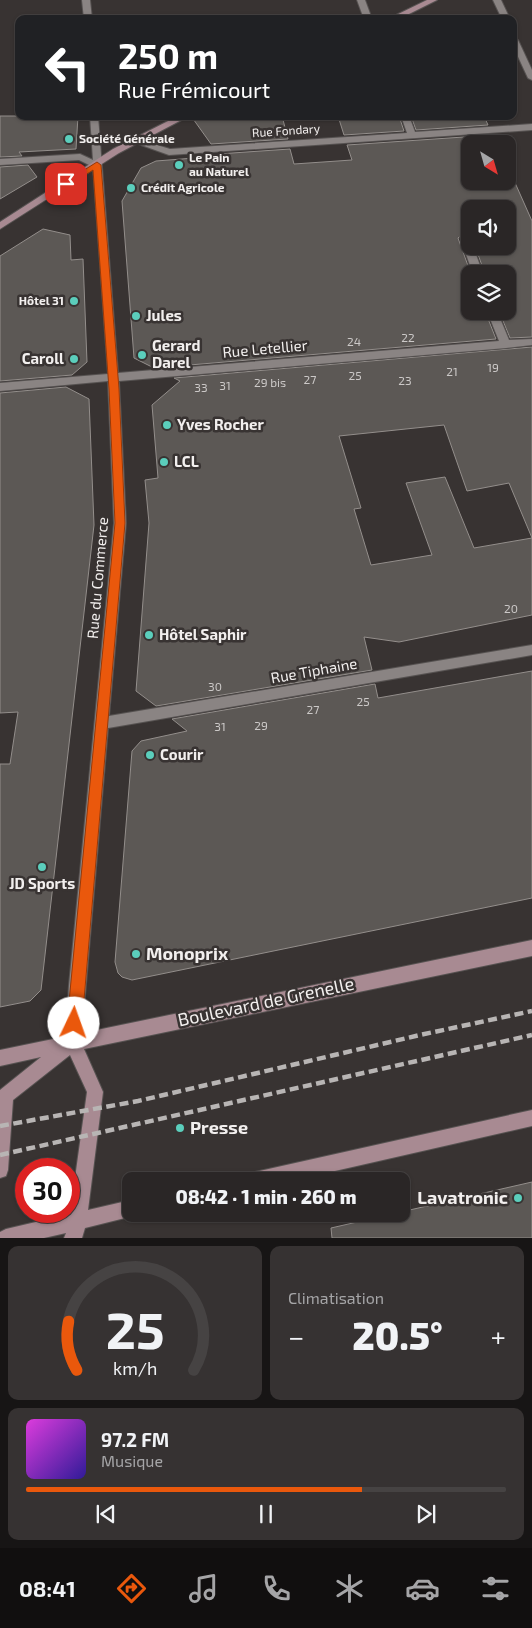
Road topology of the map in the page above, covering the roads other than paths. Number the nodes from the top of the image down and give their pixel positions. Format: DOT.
graph roads {
  1 [pos="86,0"];
  2 [pos="361,0"];
  3 [pos="433,0"];
  4 [pos="497,0"];
  5 [pos="88,15"];
  6 [pos="367,15"];
  7 [pos="401,15"];
  8 [pos="504,15"];
  9 [pos="517,46"];
  10 [pos="532,78"];
  11 [pos="94,120"];
  12 [pos="177,120"];
  13 [pos="406,120"];
  14 [pos="532,127"];
  15 [pos="412,135"];
  16 [pos="134,141"];
  17 [pos="0,162"];
  18 [pos="97,165"];
  19 [pos="0,226"];
  20 [pos="496,320"];
  21 [pos="532,342"];
  22 [pos="506,345"];
  23 [pos="113,377"];
  24 [pos="0,387"];
  25 [pos="532,650"];
  26 [pos="101,723"];
  27 [pos="532,948"];
  28 [pos="74,1042"];
  29 [pos="0,1058"];
  30 [pos="532,1118"];
  31 [pos="0,1170"];
  32 [pos="295,1172"];
  33 [pos="122,1212"];
  34 [pos="75,1230"];
  35 [pos="6,1238"];
  1 -- 5 [label="street"];
  2 -- 6 [label="street"];
  3 -- 7 [label="main road"];
  4 -- 8 [label="street"];
  9 -- 10 [label="street"];
  11 -- 18 [label="street, Rue du Commerce"];
  12 -- 16 [label="main road"];
  13 -- 15 [label="street"];
  14 -- 15 [label="street, Rue Fondary"];
  15 -- 16 [label="street, Rue Fondary"];
  16 -- 18 [label="main road"];
  17 -- 18 [label="street"];
  18 -- 19 [label="main road"];
  18 -- 23 [label="street, Rue du Commerce"];
  20 -- 22 [label="street"];
  21 -- 22 [label="street, Rue Letellier"];
  22 -- 23 [label="street, Rue Letellier"];
  23 -- 24 [label="street, Rue Letellier"];
  23 -- 26 [label="street, Rue du Commerce"];
  25 -- 26 [label="street, Rue Tiphaine"];
  26 -- 28 [label="street, Rue du Commerce"];
  27 -- 28 [label="main road, Boulevard de Grenelle"];
  28 -- 29 [label="main road, Boulevard de Grenelle"];
  28 -- 31 [label="main road"];
  28 -- 34 [label="main road"];
  30 -- 32 [label="main road"];
  33 -- 34 [label="main road"];
  34 -- 35 [label="main road"];
}
